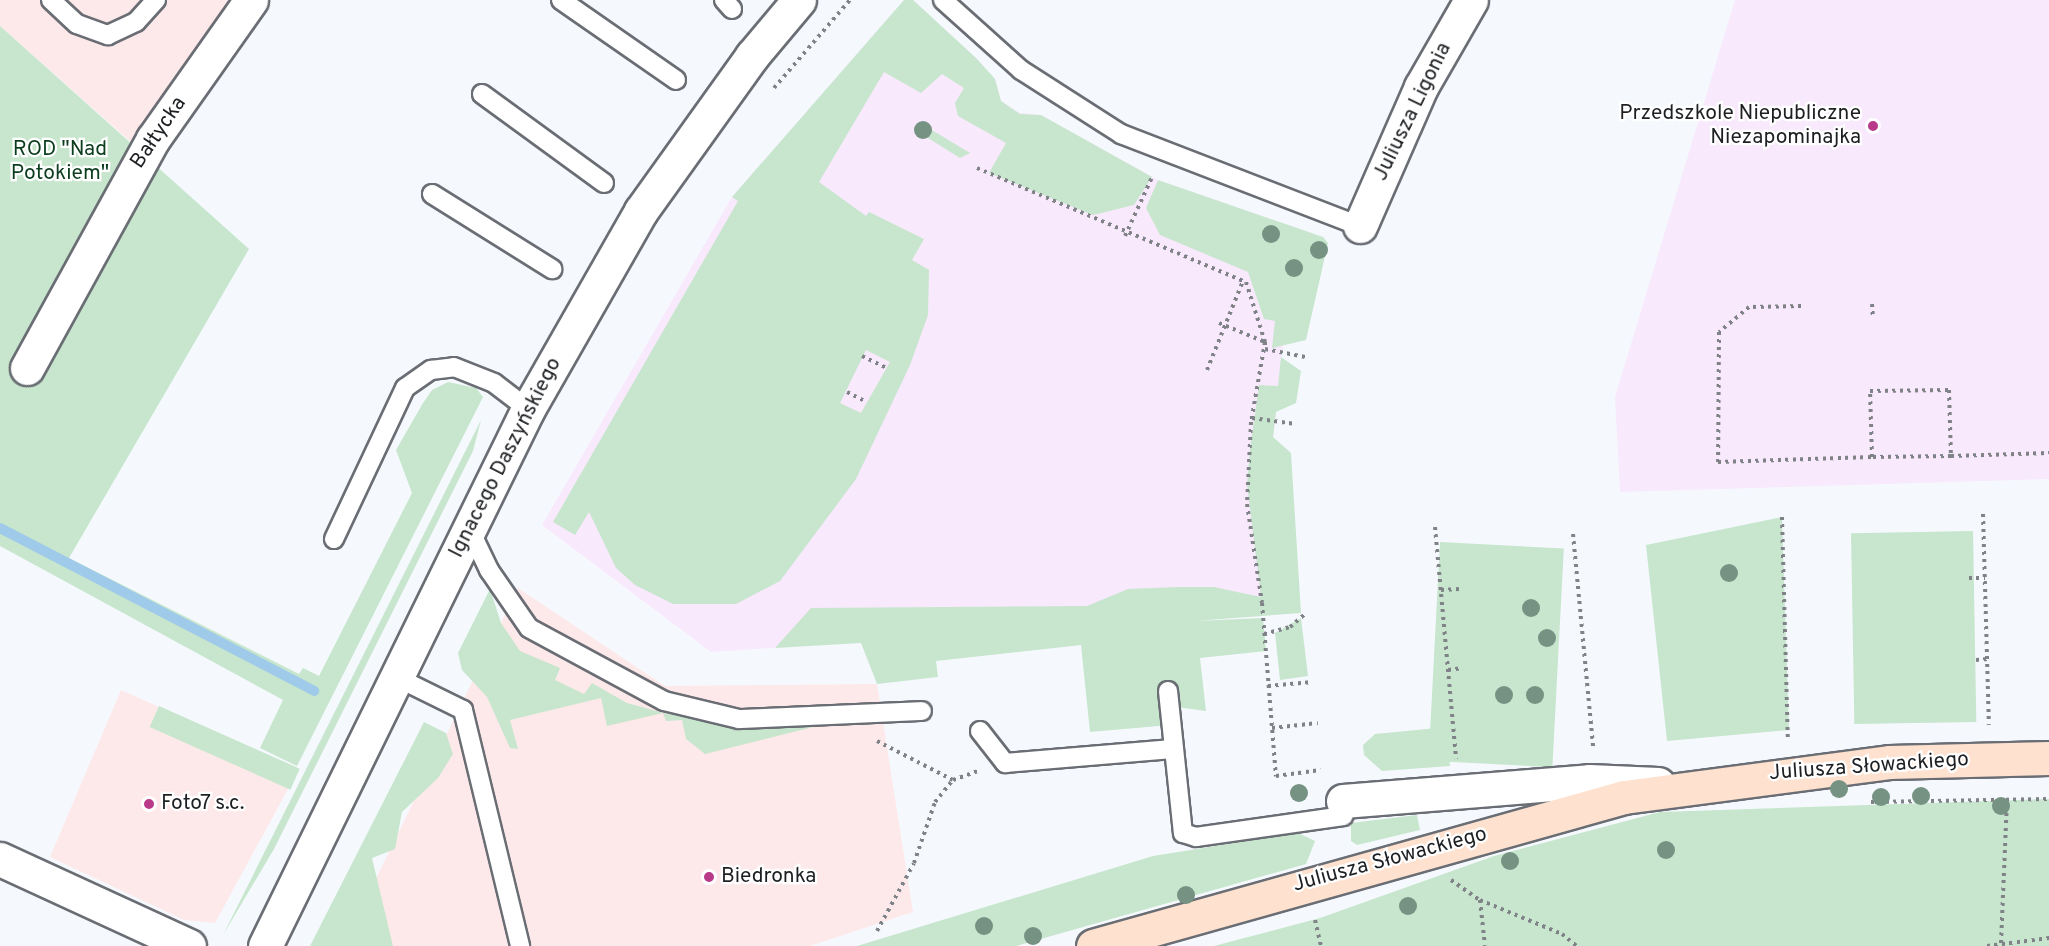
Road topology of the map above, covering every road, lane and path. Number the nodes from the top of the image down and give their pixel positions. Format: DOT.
graph roads {
  1 [pos="51,0"];
  2 [pos="156,0"];
  3 [pos="251,0"];
  4 [pos="561,0"];
  5 [pos="799,0"];
  6 [pos="850,0"];
  7 [pos="943,0"];
  8 [pos="1472,0"];
  9 [pos="676,80"];
  10 [pos="772,91"];
  11 [pos="482,94"];
  12 [pos="977,168"];
  13 [pos="1155,168"];
  14 [pos="604,183"];
  15 [pos="432,194"];
  16 [pos="1360,226"];
  17 [pos="1127,230"];
  18 [pos="1125,236"];
  19 [pos="552,269"];
  20 [pos="1243,281"];
  21 [pos="1872,304"];
  22 [pos="1801,306"];
  23 [pos="1873,318"];
  24 [pos="1219,323"];
  25 [pos="1225,326"];
  26 [pos="1265,342"];
  27 [pos="1265,349"];
  28 [pos="862,356"];
  29 [pos="1305,357"];
  30 [pos="27,368"];
  31 [pos="887,368"];
  32 [pos="1207,370"];
  33 [pos="847,392"];
  34 [pos="867,402"];
  35 [pos="528,409"];
  36 [pos="1252,418"];
  37 [pos="1296,424"];
  38 [pos="2049,453"];
  39 [pos="1951,456"];
  40 [pos="1872,457"];
  41 [pos="1983,514"];
  42 [pos="1782,517"];
  43 [pos="1435,527"];
  44 [pos="469,528"];
  45 [pos="1573,534"];
  46 [pos="334,539"];
  47 [pos="1969,578"];
  48 [pos="1985,578"];
  49 [pos="1459,589"];
  50 [pos="1440,590"];
  51 [pos="1306,613"];
  52 [pos="1264,634"];
  53 [pos="1988,659"];
  54 [pos="1976,660"];
  55 [pos="1463,668"];
  56 [pos="1448,670"];
  57 [pos="394,676"];
  58 [pos="1313,681"];
  59 [pos="1268,686"];
  60 [pos="1167,691"];
  61 [pos="922,711"];
  62 [pos="835,717"];
  63 [pos="1318,723"];
  64 [pos="1272,728"];
  65 [pos="980,731"];
  66 [pos="1989,735"];
  67 [pos="1788,745"];
  68 [pos="1172,749"];
  69 [pos="2049,758"];
  70 [pos="1595,759"];
  71 [pos="1321,770"];
  72 [pos="1458,771"];
  73 [pos="1690,785"];
  74 [pos="2007,800"];
  75 [pos="1344,809"];
  76 [pos="0,859"];
  77 [pos="1444,876"];
  78 [pos="1480,900"];
  79 [pos="1313,915"];
  80 [pos="878,931"];
  81 [pos="2049,938"];
  82 [pos="2001,943"];
  83 [pos="189,946"];
  84 [pos="265,946"];
  85 [pos="520,946"];
  86 [pos="1093,946"];
  87 [pos="1321,946"];
  88 [pos="1485,946"];
  89 [pos="1577,946"];
  90 [pos="1987,946"];
  1 -- 2 [label="lane"];
  3 -- 30 [label="street, Bałtycka"];
  4 -- 9 [label="lane"];
  5 -- 35 [label="street, Ignacego Daszyńskiego"];
  6 -- 10 [label="path"];
  7 -- 16 [label="lane"];
  8 -- 16 [label="street, Juliusza Ligonia"];
  11 -- 14 [label="lane"];
  12 -- 17 [label="path"];
  13 -- 17 [label="path"];
  15 -- 19 [label="lane"];
  17 -- 18 [label="path"];
  17 -- 20 [label="path"];
  20 -- 25 [label="path"];
  20 -- 26 [label="path"];
  21 -- 23 [label="path"];
  22 -- 40 [label="path"];
  24 -- 25 [label="path"];
  25 -- 26 [label="path"];
  25 -- 32 [label="path"];
  26 -- 27 [label="path"];
  27 -- 29 [label="path"];
  27 -- 36 [label="path"];
  28 -- 31 [label="path"];
  33 -- 34 [label="path"];
  35 -- 44 [label="street, Ignacego Daszyńskiego"];
  35 -- 46 [label="lane"];
  36 -- 37 [label="path"];
  36 -- 52 [label="path"];
  38 -- 39 [label="path"];
  39 -- 40 [label="path"];
  39 -- 40 [label="path"];
  41 -- 48 [label="path"];
  42 -- 67 [label="path"];
  43 -- 50 [label="path"];
  44 -- 57 [label="street, Ignacego Daszyńskiego"];
  44 -- 62 [label="lane"];
  45 -- 70 [label="path"];
  47 -- 48 [label="path"];
  48 -- 53 [label="path"];
  49 -- 50 [label="path"];
  50 -- 56 [label="path"];
  51 -- 52 [label="path"];
  52 -- 59 [label="path"];
  53 -- 54 [label="path"];
  53 -- 66 [label="path"];
  55 -- 56 [label="path"];
  56 -- 72 [label="path"];
  57 -- 84 [label="street, Ignacego Daszyńskiego"];
  57 -- 85 [label="lane"];
  58 -- 59 [label="path"];
  59 -- 64 [label="path"];
  60 -- 68 [label="lane"];
  61 -- 62 [label="lane"];
  62 -- 80 [label="path"];
  63 -- 64 [label="path"];
  64 -- 71 [label="path"];
  65 -- 68 [label="lane"];
  68 -- 75 [label="lane"];
  69 -- 73 [label="main road, Juliusza Słowackiego"];
  73 -- 75 [label="street, Juliusza Słowackiego"];
  73 -- 86 [label="main road, Juliusza Słowackiego"];
  74 -- 82 [label="path"];
  76 -- 83 [label="street"];
  77 -- 78 [label="path"];
  78 -- 88 [label="path"];
  78 -- 89 [label="path"];
  79 -- 87 [label="path"];
  81 -- 82 [label="path"];
  82 -- 90 [label="path"];
}
